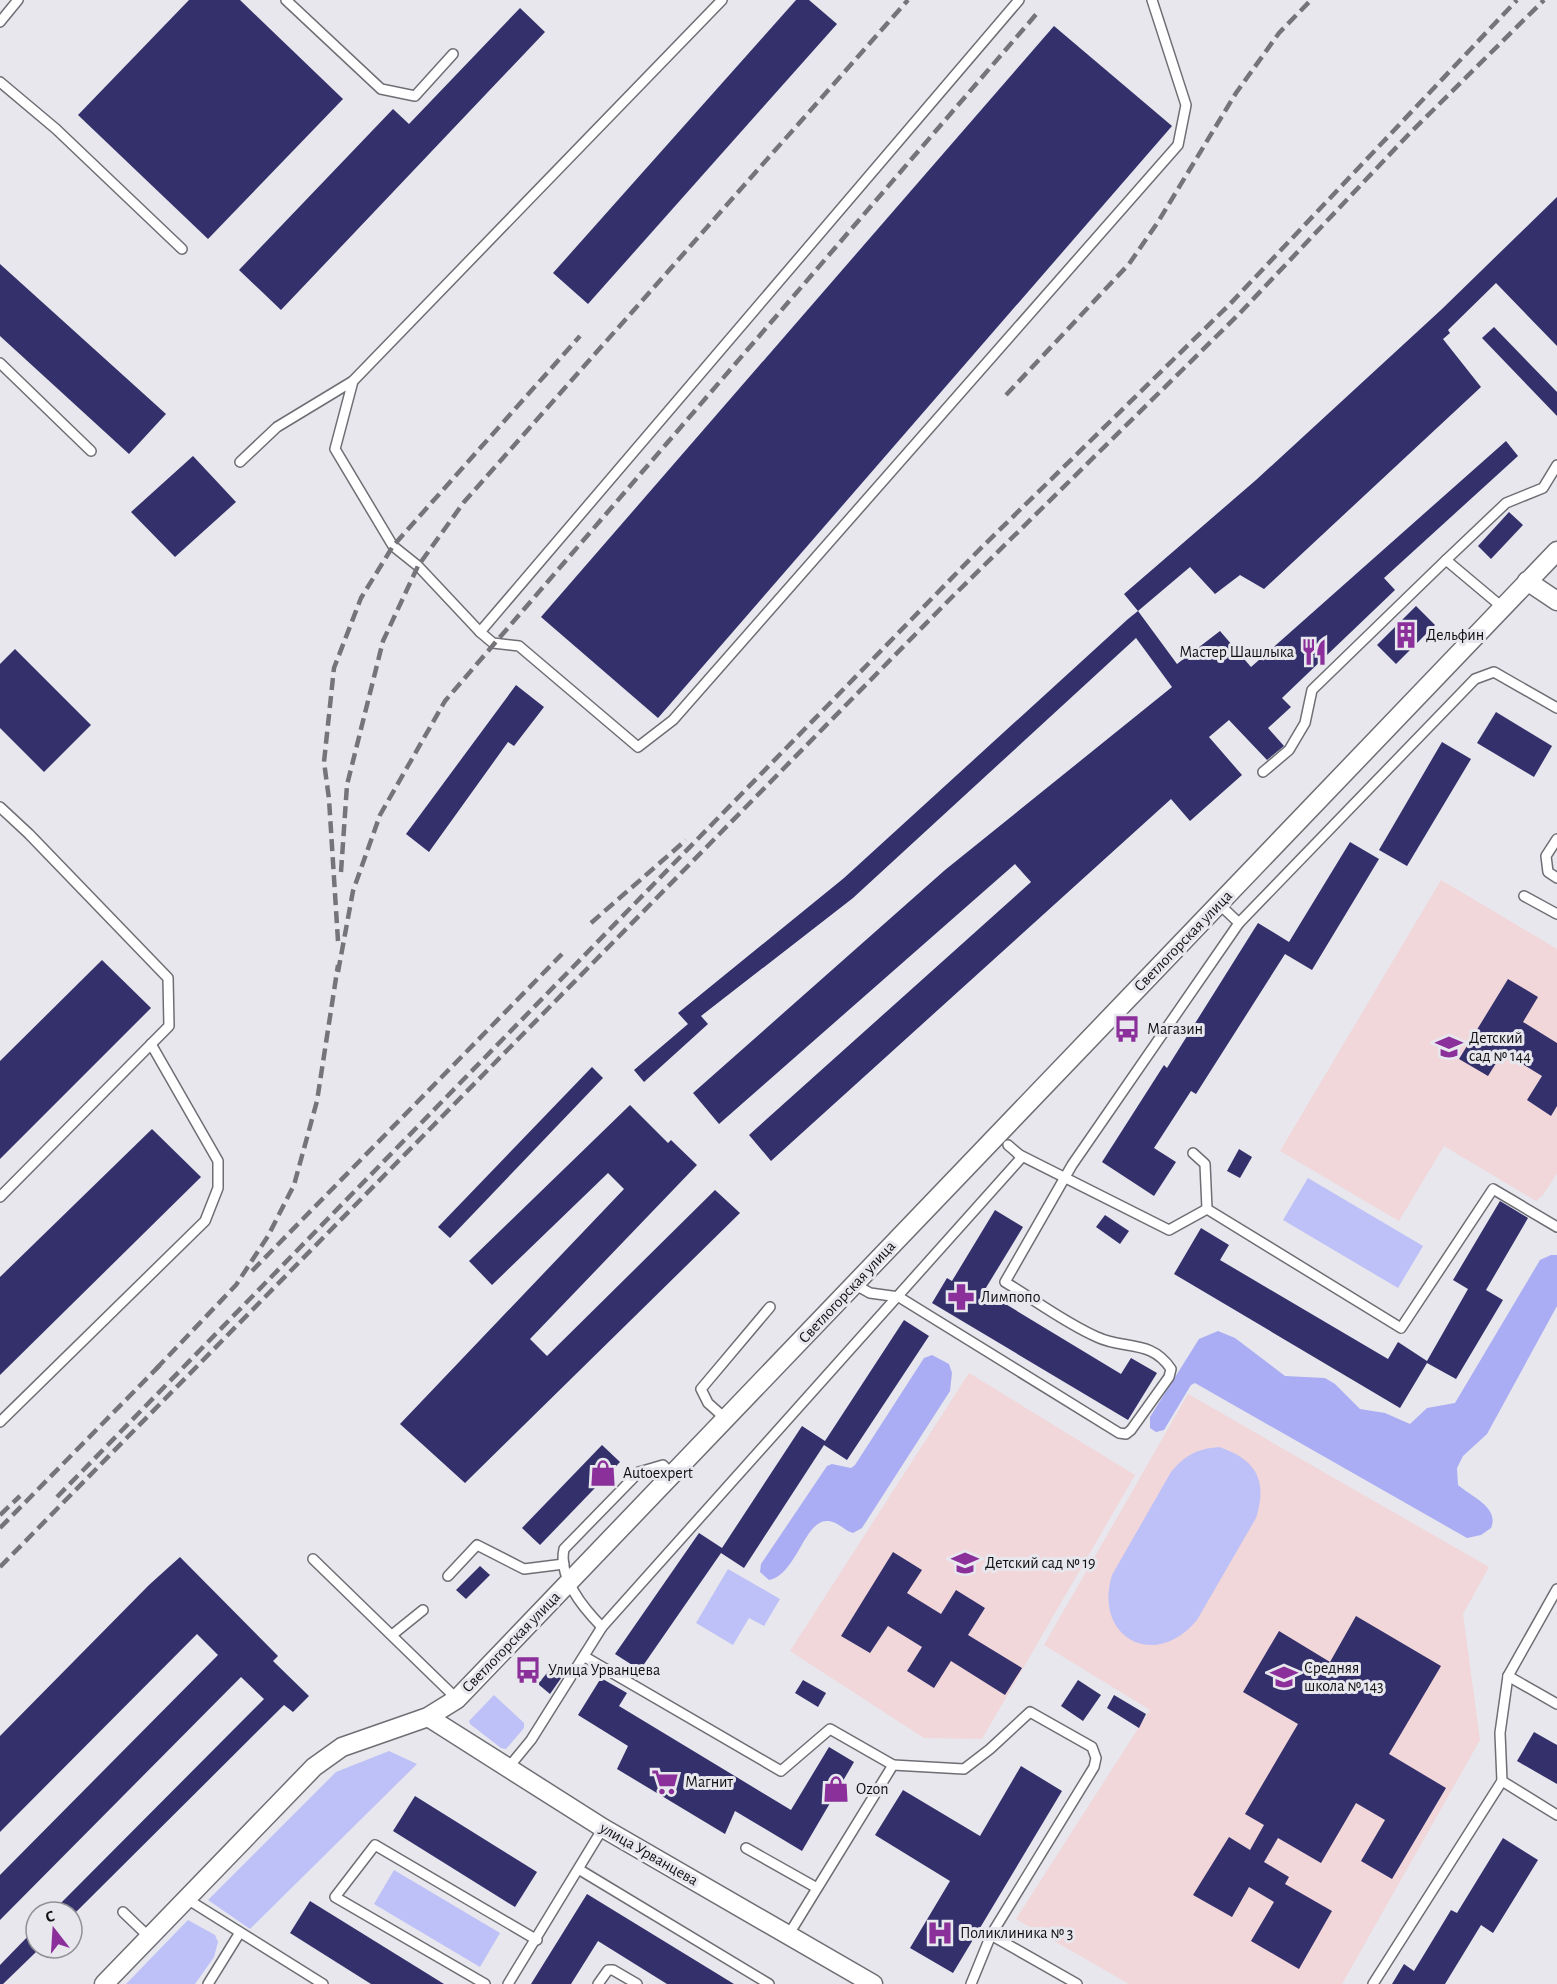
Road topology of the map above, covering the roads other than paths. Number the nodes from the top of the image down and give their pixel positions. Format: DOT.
graph roads {
  1 [pos="18,0"];
  2 [pos="286,0"];
  3 [pos="722,0"];
  4 [pos="1020,0"];
  5 [pos="1152,0"];
  6 [pos="0,22"];
  7 [pos="453,54"];
  8 [pos="0,82"];
  9 [pos="182,249"];
  10 [pos="0,363"];
  11 [pos="354,381"];
  12 [pos="91,451"];
  13 [pos="240,462"];
  14 [pos="1557,465"];
  15 [pos="1557,551"];
  16 [pos="1446,560"];
  17 [pos="1527,581"];
  18 [pos="1557,601"];
  19 [pos="1502,607"];
  20 [pos="480,632"];
  21 [pos="1557,708"];
  22 [pos="1263,772"];
  23 [pos="0,807"];
  24 [pos="1557,839"];
  25 [pos="1557,878"];
  26 [pos="1524,896"];
  27 [pos="1219,904"];
  28 [pos="1557,914"];
  29 [pos="1239,923"];
  30 [pos="151,1044"];
  31 [pos="998,1134"];
  32 [pos="1193,1153"];
  33 [pos="1022,1157"];
  34 [pos="1064,1178"];
  35 [pos="0,1197"];
  36 [pos="1207,1209"];
  37 [pos="1557,1227"];
  38 [pos="854,1284"];
  39 [pos="899,1297"];
  40 [pos="770,1307"];
  41 [pos="727,1420"];
  42 [pos="0,1422"];
  43 [pos="671,1474"];
  44 [pos="313,1559"];
  45 [pos="567,1573"];
  46 [pos="448,1576"];
  47 [pos="1557,1589"];
  48 [pos="423,1610"];
  49 [pos="602,1627"];
  50 [pos="392,1635"];
  51 [pos="585,1657"];
  52 [pos="1508,1677"];
  53 [pos="457,1699"];
  54 [pos="1557,1704"];
  55 [pos="428,1717"];
  56 [pos="893,1765"];
  57 [pos="508,1768"];
  58 [pos="1502,1781"];
  59 [pos="1557,1815"];
  60 [pos="603,1828"];
  61 [pos="746,1848"];
  62 [pos="580,1870"];
  63 [pos="817,1888"];
  64 [pos="187,1899"];
  65 [pos="123,1912"];
  66 [pos="239,1934"];
  67 [pos="789,1934"];
  68 [pos="991,1935"];
  69 [pos="149,1937"];
  70 [pos="537,1940"];
  71 [pos="104,1984"];
  72 [pos="208,1984"];
  73 [pos="323,1984"];
  74 [pos="485,1984"];
  75 [pos="508,1984"];
  76 [pos="598,1984"];
  77 [pos="637,1984"];
  78 [pos="769,1984"];
  79 [pos="873,1984"];
  80 [pos="971,1984"];
  81 [pos="1077,1984"];
  82 [pos="1373,1984"];
  1 -- 6 [label="lane"];
  2 -- 7 [label="lane"];
  3 -- 11 [label="lane"];
  4 -- 20 [label="lane"];
  5 -- 20 [label="lane"];
  8 -- 9 [label="lane"];
  10 -- 12 [label="lane"];
  11 -- 13 [label="lane"];
  11 -- 20 [label="lane"];
  14 -- 16 [label="lane"];
  15 -- 17 [label="street, Светлогорская улица"];
  16 -- 19 [label="lane"];
  16 -- 22 [label="lane"];
  17 -- 18 [label="street"];
  17 -- 19 [label="street, Светлогорская улица"];
  19 -- 27 [label="street, Светлогорская улица"];
  21 -- 29 [label="lane"];
  23 -- 30 [label="lane"];
  24 -- 25 [label="lane"];
  26 -- 28 [label="lane"];
  27 -- 29 [label="lane"];
  27 -- 31 [label="street, Светлогорская улица"];
  29 -- 34 [label="lane"];
  30 -- 35 [label="lane"];
  30 -- 42 [label="lane"];
  31 -- 33 [label="lane"];
  31 -- 38 [label="street, Светлогорская улица"];
  32 -- 36 [label="lane"];
  33 -- 34 [label="lane"];
  33 -- 39 [label="lane"];
  34 -- 36 [label="lane"];
  34 -- 39 [label="lane"];
  36 -- 37 [label="lane"];
  38 -- 39 [label="lane"];
  38 -- 41 [label="street, Светлогорская улица"];
  39 -- 49 [label="lane"];
  40 -- 41 [label="lane"];
  41 -- 43 [label="street, Светлогорская улица"];
  43 -- 45 [label="street, Светлогорская улица"];
  43 -- 45 [label="lane"];
  44 -- 50 [label="lane"];
  45 -- 46 [label="lane"];
  45 -- 49 [label="lane"];
  45 -- 53 [label="street, Светлогорская улица"];
  47 -- 52 [label="lane"];
  48 -- 50 [label="lane"];
  49 -- 51 [label="lane"];
  50 -- 53 [label="lane"];
  51 -- 56 [label="lane"];
  51 -- 57 [label="lane"];
  52 -- 54 [label="lane"];
  52 -- 58 [label="lane"];
  53 -- 55 [label="street, Светлогорская улица"];
  55 -- 57 [label="street, улица Урванцева"];
  55 -- 64 [label="street, Светлогорская улица"];
  56 -- 63 [label="lane"];
  56 -- 68 [label="lane"];
  57 -- 60 [label="street, улица Урванцева"];
  58 -- 59 [label="lane"];
  58 -- 82 [label="lane"];
  60 -- 62 [label="lane"];
  60 -- 67 [label="street, улица Урванцева"];
  61 -- 63 [label="lane"];
  62 -- 70 [label="lane"];
  62 -- 78 [label="lane"];
  63 -- 67 [label="lane"];
  64 -- 66 [label="lane"];
  64 -- 69 [label="street, Светлогорская улица"];
  65 -- 69 [label="lane"];
  66 -- 72 [label="lane"];
  66 -- 73 [label="lane"];
  67 -- 79 [label="street, улица Урванцева"];
  68 -- 80 [label="lane"];
  68 -- 81 [label="lane"];
  69 -- 71 [label="street, Светлогорская улица"];
  70 -- 74 [label="lane"];
  70 -- 75 [label="lane"];
  76 -- 77 [label="lane"];
}
